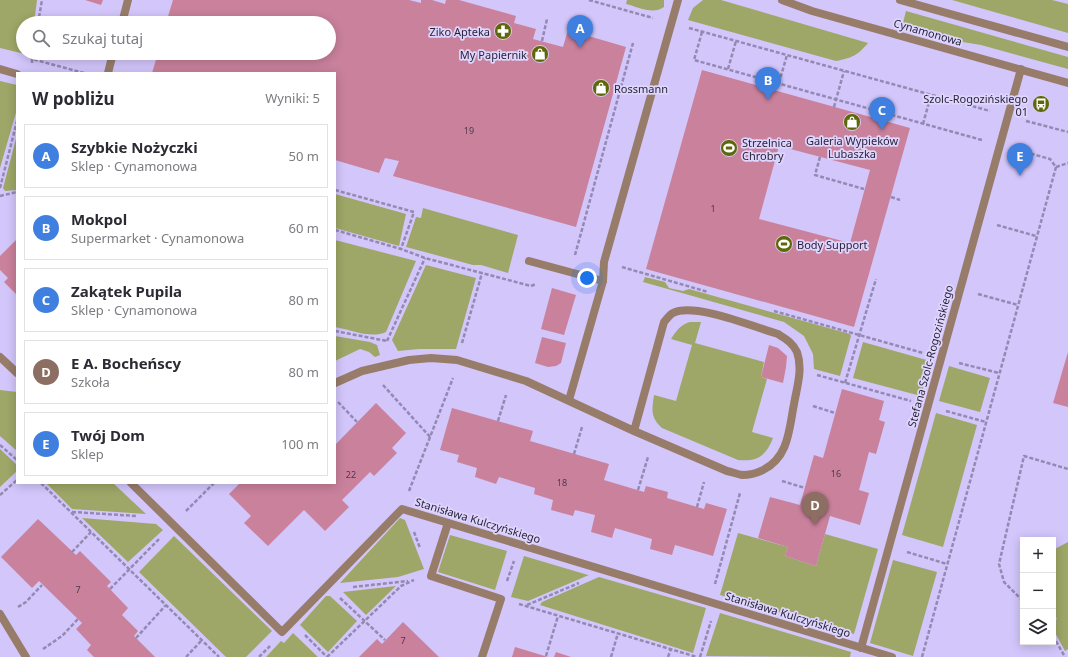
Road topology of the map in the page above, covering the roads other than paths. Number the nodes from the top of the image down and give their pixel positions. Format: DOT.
graph roads {
  1 [pos="128,0"];
  2 [pos="678,0"];
  3 [pos="782,0"];
  4 [pos="900,0"];
  5 [pos="124,16"];
  6 [pos="1068,47"];
  7 [pos="111,60"];
  8 [pos="0,69"];
  9 [pos="1021,69"];
  10 [pos="108,72"];
  11 [pos="16,74"];
  12 [pos="1068,83"];
  13 [pos="529,260"];
  14 [pos="603,282"];
  15 [pos="0,357"];
  16 [pos="16,372"];
  17 [pos="336,383"];
  18 [pos="569,400"];
  19 [pos="634,431"];
  20 [pos="132,484"];
  21 [pos="448,523"];
  22 [pos="0,614"];
  23 [pos="861,648"];
  24 [pos="26,657"];
  25 [pos="482,657"];
  26 [pos="892,657"];
  1 -- 5 [label="street"];
  2 -- 14 [label="street"];
  3 -- 9 [label="street, Cynamonowa"];
  4 -- 6 [label="street, Cynamonowa"];
  7 -- 10 [label="street"];
  8 -- 11 [label="street"];
  9 -- 12 [label="street, Cynamonowa"];
  9 -- 23 [label="street, Stefana Szolc-Rogozińskiego"];
  13 -- 14 [label="street"];
  14 -- 18 [label="street"];
  15 -- 16 [label="street"];
  17 -- 18 [label="street"];
  18 -- 19 [label="street"];
  19 -- 19 [label="street"];
  20 -- 21 [label="street, Stanisława Kulczyńskiego"];
  21 -- 23 [label="street, Stanisława Kulczyńskiego"];
  21 -- 25 [label="street"];
  22 -- 24 [label="street"];
  23 -- 26 [label="street, Stanisława Kulczyńskiego"];
}
